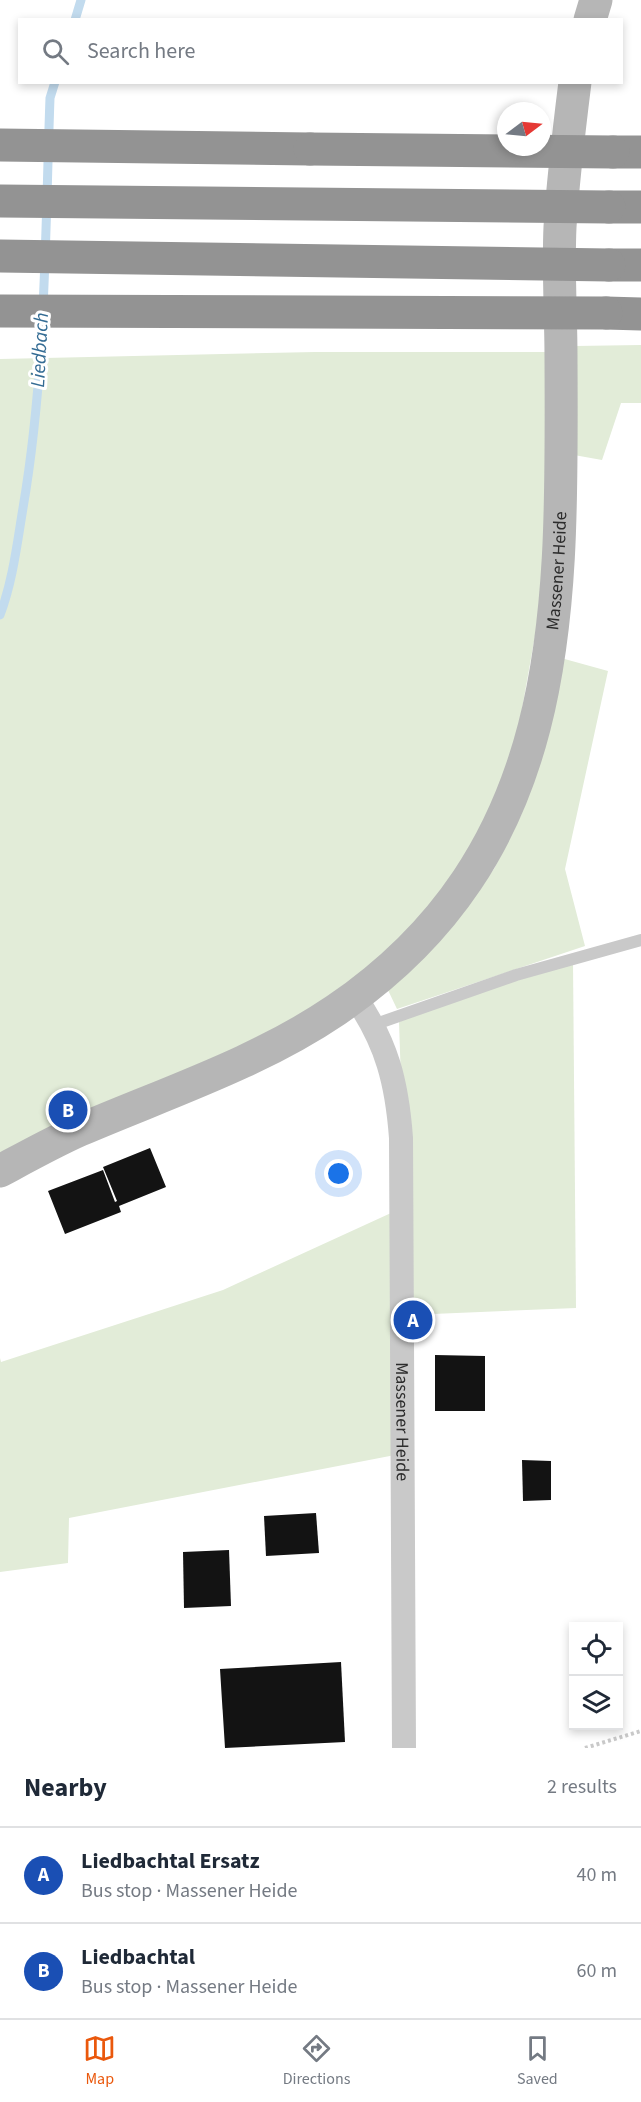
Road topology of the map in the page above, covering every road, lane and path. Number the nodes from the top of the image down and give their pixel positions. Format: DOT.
graph roads {
  1 [pos="596,0"];
  2 [pos="591,18"];
  3 [pos="575,84"];
  4 [pos="0,145"];
  5 [pos="627,152"];
  6 [pos="0,201"];
  7 [pos="625,207"];
  8 [pos="0,256"];
  9 [pos="641,265"];
  10 [pos="0,311"];
  11 [pos="641,314"];
  12 [pos="641,940"];
  13 [pos="355,997"];
  14 [pos="373,1025"];
  15 [pos="0,1171"];
  16 [pos="641,1731"];
  17 [pos="404,1748"];
  18 [pos="585,1748"];
  1 -- 2 [label="street"];
  3 -- 13 [label="street, Massener Heide"];
  4 -- 5 [label="highway, bridge"];
  6 -- 7 [label="highway, bridge"];
  8 -- 9 [label="highway, bridge"];
  10 -- 11 [label="highway, bridge"];
  12 -- 14 [label="lane"];
  13 -- 14 [label="street, Massener Heide"];
  13 -- 15 [label="street, Massener Heide"];
  14 -- 17 [label="street, Massener Heide"];
  16 -- 18 [label="path"];
}
